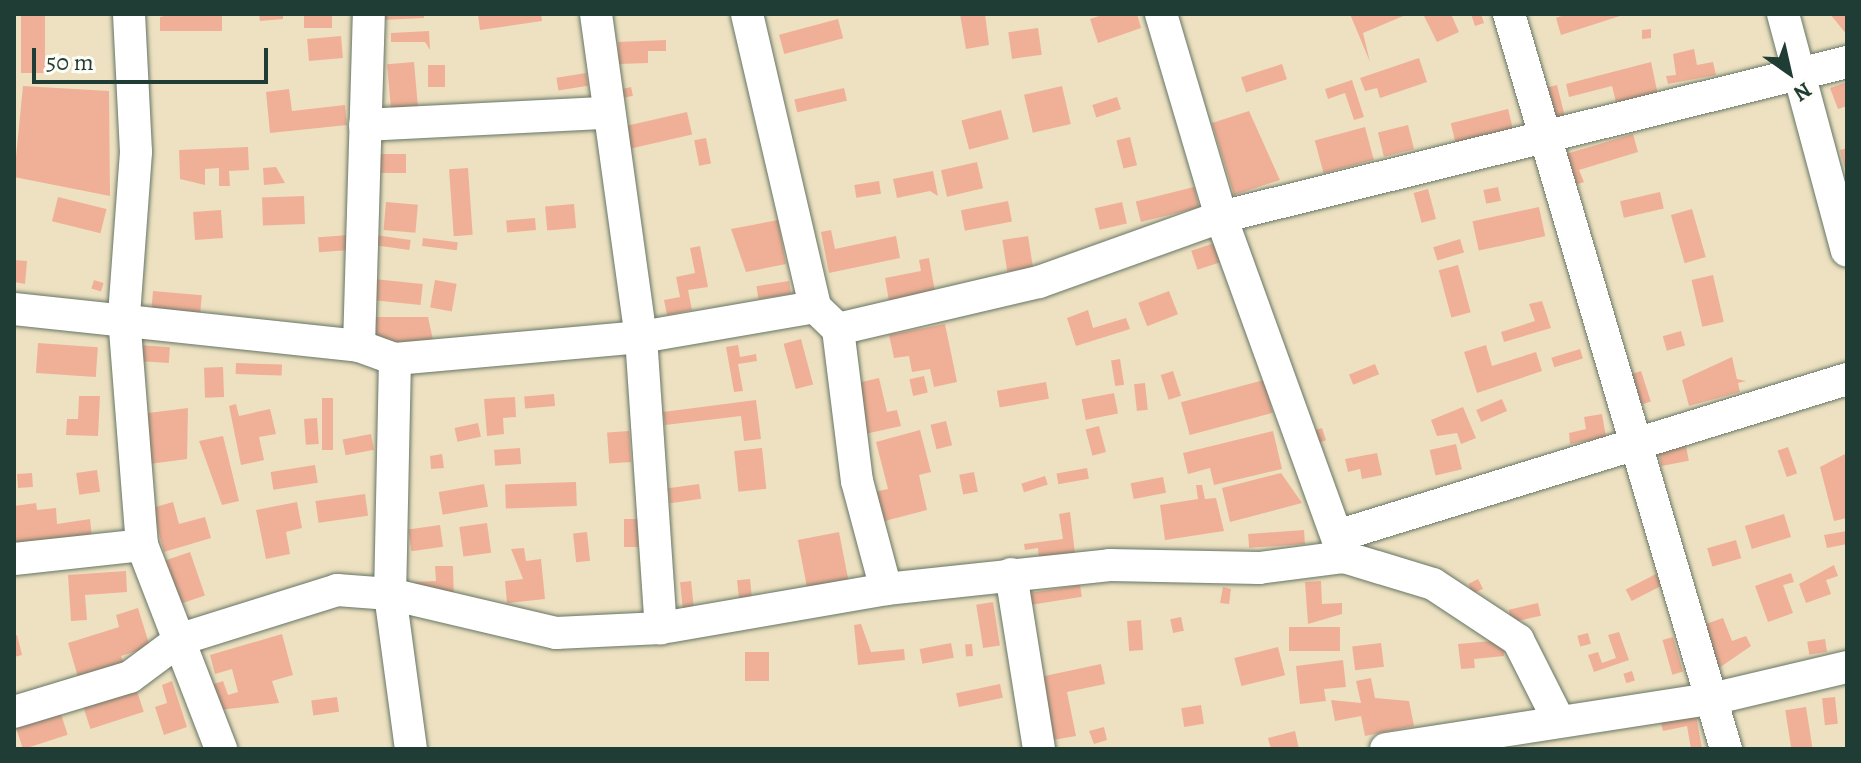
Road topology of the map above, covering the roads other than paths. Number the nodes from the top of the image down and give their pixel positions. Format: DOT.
graph roads {
  1 [pos="129,14"];
  2 [pos="369,14"];
  3 [pos="596,14"];
  4 [pos="1161,14"];
  5 [pos="1509,14"];
  6 [pos="1783,14"];
  7 [pos="754,16"];
  8 [pos="1847,62"];
  9 [pos="1796,75"];
  10 [pos="606,113"];
  11 [pos="365,125"];
  12 [pos="1542,135"];
  13 [pos="1221,217"];
  14 [pos="1847,251"];
  15 [pos="815,307"];
  16 [pos="14,309"];
  17 [pos="124,317"];
  18 [pos="838,329"];
  19 [pos="641,337"];
  20 [pos="359,346"];
  21 [pos="395,359"];
  22 [pos="1847,379"];
  23 [pos="1631,443"];
  24 [pos="142,545"];
  25 [pos="1341,546"];
  26 [pos="14,559"];
  27 [pos="1011,574"];
  28 [pos="886,589"];
  29 [pos="390,594"];
  30 [pos="661,628"];
  31 [pos="181,639"];
  32 [pos="1847,667"];
  33 [pos="1716,698"];
  34 [pos="14,712"];
  35 [pos="1559,721"];
  36 [pos="1501,738"];
  37 [pos="221,749"];
  38 [pos="411,749"];
  39 [pos="1039,749"];
  40 [pos="1386,749"];
  41 [pos="1726,749"];
  1 -- 17 [label="street"];
  2 -- 11 [label="street"];
  3 -- 10 [label="street"];
  4 -- 13 [label="street"];
  5 -- 12 [label="street"];
  6 -- 9 [label="street"];
  7 -- 15 [label="street"];
  8 -- 9 [label="street"];
  9 -- 12 [label="street"];
  9 -- 14 [label="street"];
  10 -- 11 [label="street"];
  10 -- 19 [label="street"];
  11 -- 20 [label="street"];
  12 -- 13 [label="street"];
  12 -- 23 [label="street"];
  13 -- 18 [label="street"];
  13 -- 25 [label="street"];
  15 -- 18 [label="street"];
  15 -- 19 [label="street"];
  16 -- 17 [label="street"];
  17 -- 20 [label="street"];
  17 -- 24 [label="street"];
  18 -- 28 [label="street"];
  19 -- 21 [label="street"];
  19 -- 30 [label="street"];
  20 -- 21 [label="street"];
  21 -- 29 [label="street"];
  22 -- 23 [label="street"];
  23 -- 25 [label="street"];
  23 -- 33 [label="street"];
  24 -- 26 [label="street"];
  24 -- 31 [label="street"];
  25 -- 27 [label="street"];
  25 -- 35 [label="street"];
  27 -- 28 [label="street"];
  27 -- 39 [label="street"];
  28 -- 30 [label="street"];
  29 -- 30 [label="street"];
  29 -- 31 [label="street"];
  29 -- 38 [label="street"];
  31 -- 34 [label="street"];
  31 -- 37 [label="street"];
  32 -- 33 [label="street"];
  33 -- 35 [label="street"];
  33 -- 41 [label="street"];
  35 -- 36 [label="street"];
  36 -- 40 [label="street"];
}
